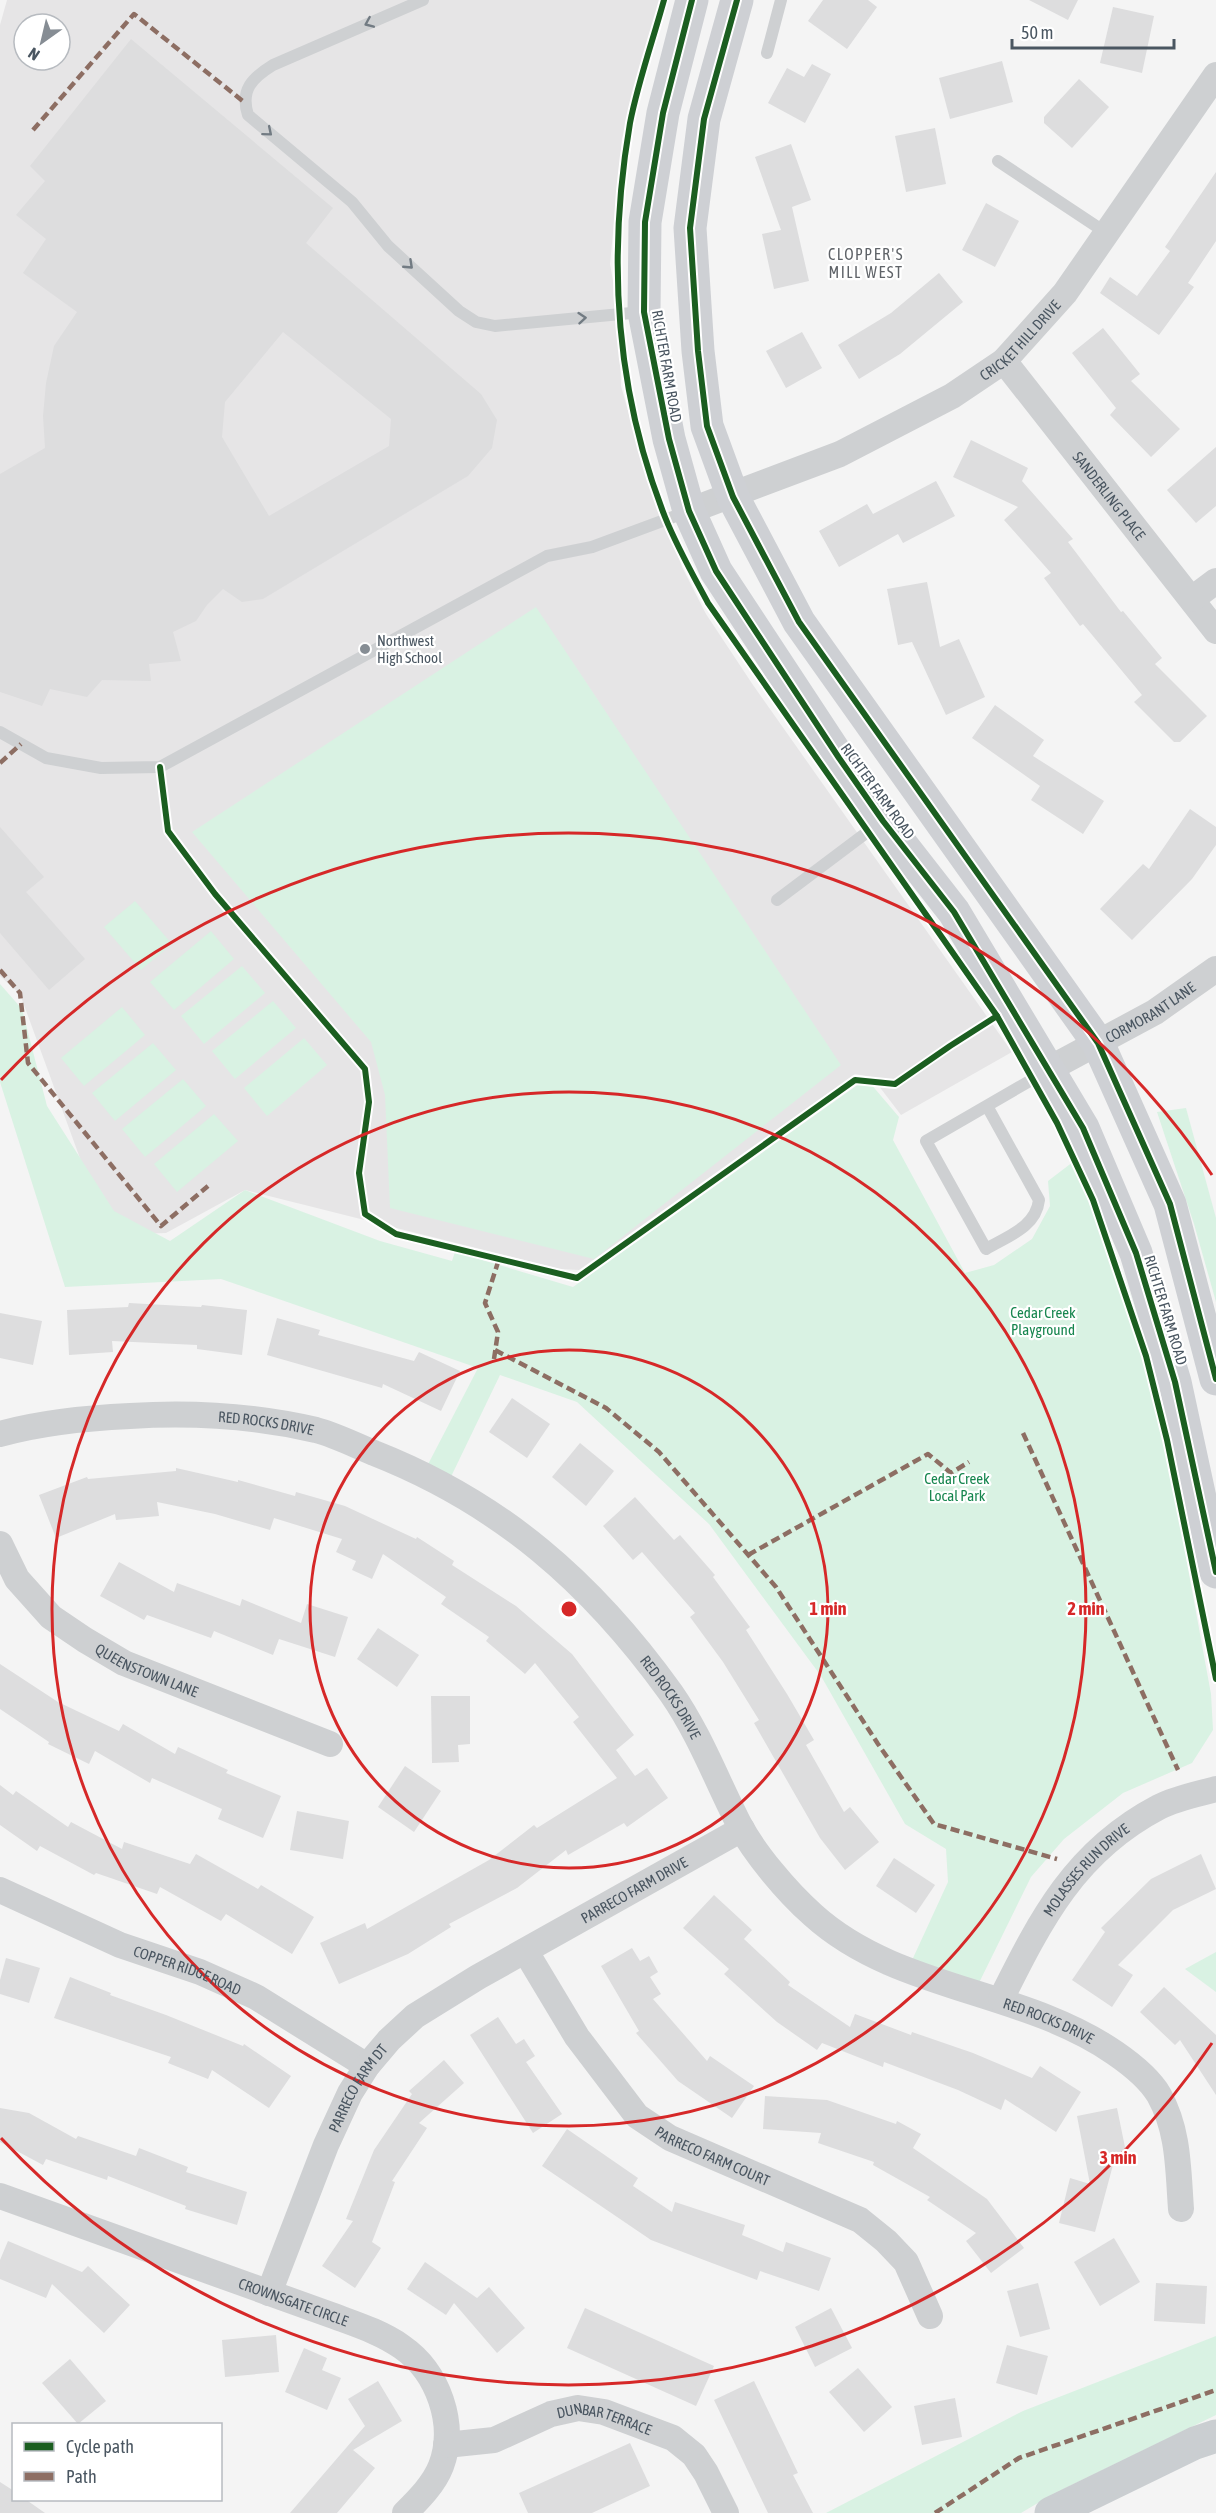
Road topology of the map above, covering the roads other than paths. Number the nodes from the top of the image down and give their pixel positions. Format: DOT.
graph roads {
  1 [pos="423,0"];
  2 [pos="692,0"];
  3 [pos="737,0"];
  4 [pos="781,0"];
  5 [pos="767,54"];
  6 [pos="1216,75"];
  7 [pos="998,161"];
  8 [pos="1105,232"];
  9 [pos="644,312"];
  10 [pos="1004,361"];
  11 [pos="733,497"];
  12 [pos="689,511"];
  13 [pos="1216,580"];
  14 [pos="1192,599"];
  15 [pos="1216,631"];
  16 [pos="0,732"];
  17 [pos="883,821"];
  18 [pos="777,900"];
  19 [pos="1216,969"];
  20 [pos="1098,1042"];
  21 [pos="1050,1069"];
  22 [pos="987,1106"];
  23 [pos="1216,1379"];
  24 [pos="0,1434"];
  25 [pos="0,1544"];
  26 [pos="1216,1572"];
  27 [pos="330,1744"];
  28 [pos="1216,1789"];
  29 [pos="742,1829"];
  30 [pos="0,1890"];
  31 [pos="526,1952"];
  32 [pos="1001,1999"];
  33 [pos="367,2066"];
  34 [pos="0,2196"];
  35 [pos="1180,2209"];
  36 [pos="269,2293"];
  37 [pos="930,2316"];
  38 [pos="1216,2436"];
  39 [pos="446,2445"];
  40 [pos="405,2513"];
  41 [pos="726,2513"];
  42 [pos="1051,2513"];
  1 -- 9 [label="lane, one-way"];
  2 -- 9 [label="main road, RICHTER FARM ROAD"];
  3 -- 11 [label="main road, RICHTER FARM ROAD"];
  4 -- 5 [label="lane"];
  6 -- 8 [label="street, CRICKET HILL DRIVE"];
  7 -- 8 [label="lane"];
  8 -- 10 [label="street, CRICKET HILL DRIVE"];
  9 -- 12 [label="main road, RICHTER FARM ROAD"];
  10 -- 11 [label="street, CRICKET HILL DRIVE"];
  10 -- 14 [label="street, SANDERLING PLACE"];
  11 -- 12 [label="street, CRICKET HILL DRIVE"];
  11 -- 20 [label="main road, RICHTER FARM ROAD"];
  12 -- 16 [label="lane"];
  12 -- 17 [label="main road, RICHTER FARM ROAD"];
  13 -- 14 [label="street"];
  14 -- 15 [label="street, SANDERLING PLACE"];
  17 -- 18 [label="lane"];
  17 -- 21 [label="main road, RICHTER FARM ROAD"];
  19 -- 20 [label="street, CORMORANT LANE"];
  20 -- 21 [label="street, CORMORANT LANE"];
  20 -- 23 [label="main road, RICHTER FARM ROAD"];
  21 -- 22 [label="lane"];
  21 -- 26 [label="main road, RICHTER FARM ROAD"];
  22 -- 22 [label="lane"];
  24 -- 29 [label="street, RED ROCKS DRIVE"];
  25 -- 27 [label="street, QUEENSTOWN LANE"];
  28 -- 32 [label="street, MOLASSES RUN DRIVE"];
  29 -- 31 [label="street, PARRECO FARM DRIVE"];
  29 -- 32 [label="street, RED ROCKS DRIVE"];
  30 -- 33 [label="street, COPPER RIDGE ROAD"];
  31 -- 33 [label="street, PARRECO FARM DT"];
  31 -- 37 [label="street, PARRECO FARM COURT"];
  32 -- 35 [label="street, RED ROCKS DRIVE"];
  33 -- 36 [label="street, PARRECO FARM DT"];
  34 -- 36 [label="street, CROWNSGATE CIRCLE"];
  36 -- 39 [label="street, CROWNSGATE CIRCLE"];
  38 -- 42 [label="main road"];
  39 -- 40 [label="street, CROWNSGATE CIRCLE"];
  39 -- 41 [label="street, DUNBAR TERRACE"];
}
